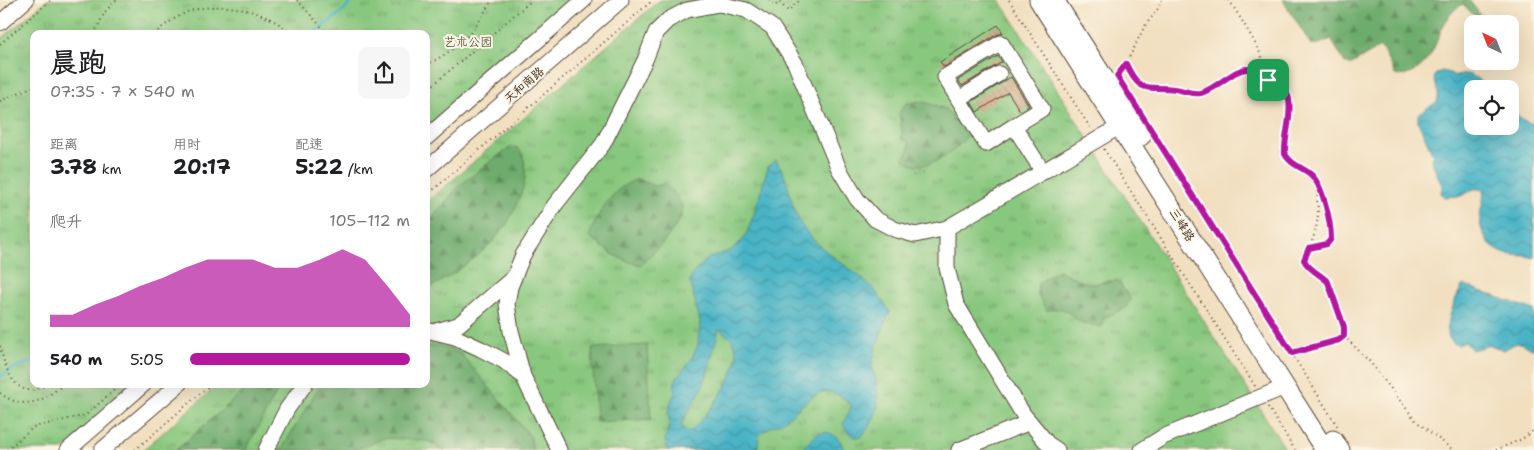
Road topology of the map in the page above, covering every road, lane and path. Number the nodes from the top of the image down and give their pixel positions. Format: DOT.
graph roads {
  1 [pos="11,0"];
  2 [pos="26,0"];
  3 [pos="52,0"];
  4 [pos="116,0"];
  5 [pos="297,0"];
  6 [pos="492,0"];
  7 [pos="532,0"];
  8 [pos="584,0"];
  9 [pos="621,0"];
  10 [pos="652,0"];
  11 [pos="769,0"];
  12 [pos="800,0"];
  13 [pos="1009,0"];
  14 [pos="1038,0"];
  15 [pos="1054,0"];
  16 [pos="1161,0"];
  17 [pos="1229,0"];
  18 [pos="0,10"];
  19 [pos="0,23"];
  20 [pos="96,30"];
  21 [pos="159,30"];
  22 [pos="287,30"];
  23 [pos="325,30"];
  24 [pos="0,44"];
  25 [pos="430,64"];
  26 [pos="1126,64"];
  27 [pos="999,74"];
  28 [pos="1117,76"];
  29 [pos="1268,80"];
  30 [pos="30,88"];
  31 [pos="430,88"];
  32 [pos="958,99"];
  33 [pos="0,101"];
  34 [pos="1125,124"];
  35 [pos="1014,126"];
  36 [pos="1153,133"];
  37 [pos="430,135"];
  38 [pos="1098,139"];
  39 [pos="430,167"];
  40 [pos="1043,172"];
  41 [pos="1318,182"];
  42 [pos="430,193"];
  43 [pos="947,228"];
  44 [pos="1309,248"];
  45 [pos="514,278"];
  46 [pos="430,331"];
  47 [pos="430,331"];
  48 [pos="1344,336"];
  49 [pos="0,346"];
  50 [pos="1292,353"];
  51 [pos="523,376"];
  52 [pos="1285,387"];
  53 [pos="41,388"];
  54 [pos="58,388"];
  55 [pos="116,388"];
  56 [pos="139,388"];
  57 [pos="174,388"];
  58 [pos="206,388"];
  59 [pos="302,388"];
  60 [pos="0,394"];
  61 [pos="1262,396"];
  62 [pos="1030,422"];
  63 [pos="1534,430"];
  64 [pos="1333,446"];
  65 [pos="7,450"];
  66 [pos="68,450"];
  67 [pos="102,450"];
  68 [pos="135,450"];
  69 [pos="266,450"];
  70 [pos="560,450"];
  71 [pos="959,450"];
  72 [pos="1056,450"];
  73 [pos="1142,450"];
  74 [pos="1294,450"];
  75 [pos="1452,450"];
  76 [pos="1496,450"];
  1 -- 18 [label="street"];
  2 -- 19 [label="street"];
  3 -- 24 [label="path"];
  4 -- 20 [label="path"];
  5 -- 23 [label="path"];
  6 -- 25 [label="path"];
  7 -- 31 [label="path"];
  8 -- 37 [label="street, 天和南路"];
  9 -- 39 [label="street, 天和南路"];
  10 -- 42 [label="path"];
  11 -- 12 [label="path"];
  13 -- 38 [label="path"];
  14 -- 34 [label="main road, 三峰路"];
  15 -- 34 [label="main road, 三峰路"];
  16 -- 26 [label="path"];
  17 -- 29 [label="path"];
  21 -- 22 [label="path"];
  26 -- 28 [label="path"];
  26 -- 29 [label="path"];
  27 -- 32 [label="street"];
  29 -- 41 [label="path"];
  30 -- 33 [label="path"];
  32 -- 35 [label="street"];
  32 -- 35 [label="street"];
  34 -- 38 [label="street"];
  34 -- 52 [label="main road, 三峰路"];
  34 -- 64 [label="main road, 三峰路"];
  35 -- 40 [label="street"];
  36 -- 50 [label="path"];
  38 -- 40 [label="street"];
  38 -- 61 [label="path"];
  40 -- 43 [label="street"];
  41 -- 44 [label="path"];
  41 -- 44 [label="path"];
  43 -- 45 [label="street"];
  43 -- 62 [label="street"];
  44 -- 48 [label="path"];
  45 -- 46 [label="street"];
  45 -- 51 [label="street"];
  47 -- 51 [label="street"];
  48 -- 50 [label="path"];
  48 -- 75 [label="path"];
  49 -- 53 [label="path"];
  50 -- 64 [label="path"];
  51 -- 70 [label="street"];
  52 -- 61 [label="street"];
  52 -- 64 [label="main road, 三峰路"];
  54 -- 60 [label="path"];
  55 -- 65 [label="path"];
  56 -- 66 [label="street"];
  57 -- 67 [label="street"];
  58 -- 68 [label="path"];
  59 -- 69 [label="street"];
  61 -- 73 [label="street"];
  61 -- 74 [label="path"];
  62 -- 71 [label="street"];
  62 -- 72 [label="street"];
  63 -- 76 [label="path"];
}
